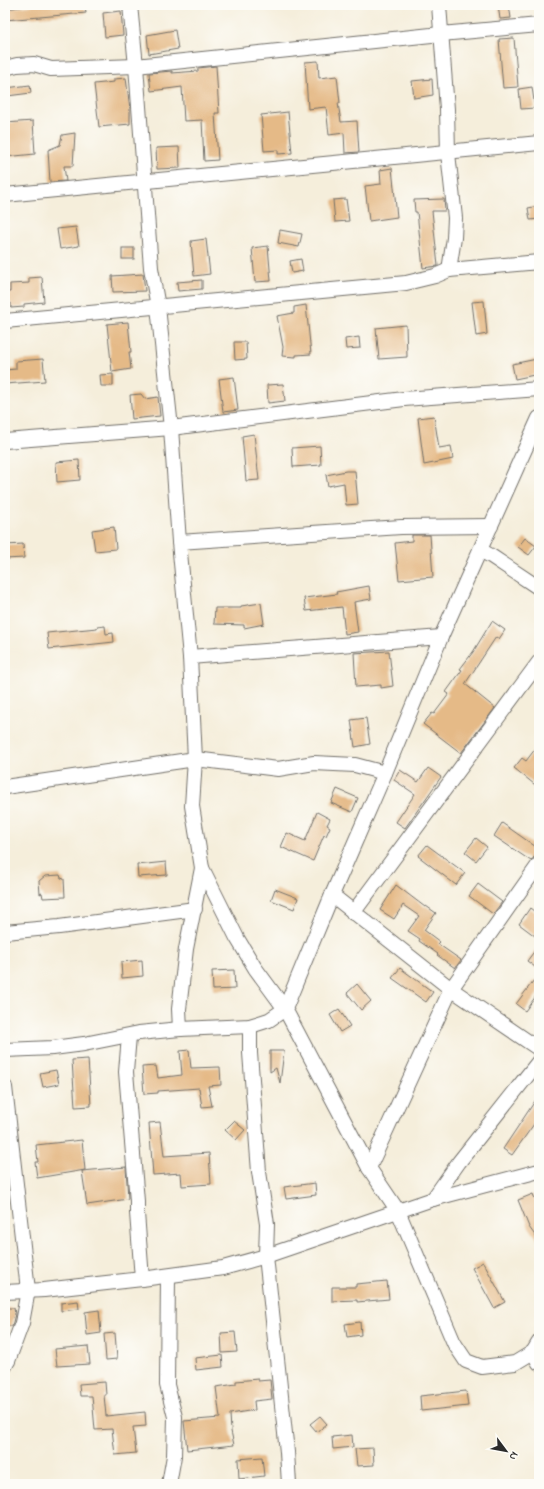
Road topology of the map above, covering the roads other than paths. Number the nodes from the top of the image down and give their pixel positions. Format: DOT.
graph roads {
  1 [pos="130,5"];
  2 [pos="439,5"];
  3 [pos="539,25"];
  4 [pos="440,34"];
  5 [pos="136,66"];
  6 [pos="5,68"];
  7 [pos="539,143"];
  8 [pos="448,153"];
  9 [pos="144,182"];
  10 [pos="5,195"];
  11 [pos="539,262"];
  12 [pos="448,270"];
  13 [pos="158,308"];
  14 [pos="5,321"];
  15 [pos="539,388"];
  16 [pos="539,418"];
  17 [pos="171,428"];
  18 [pos="5,442"];
  19 [pos="534,442"];
  20 [pos="491,526"];
  21 [pos="179,542"];
  22 [pos="480,550"];
  23 [pos="539,588"];
  24 [pos="441,637"];
  25 [pos="190,657"];
  26 [pos="539,662"];
  27 [pos="195,760"];
  28 [pos="385,773"];
  29 [pos="5,788"];
  30 [pos="539,864"];
  31 [pos="202,868"];
  32 [pos="332,895"];
  33 [pos="195,909"];
  34 [pos="354,912"];
  35 [pos="5,932"];
  36 [pos="451,989"];
  37 [pos="285,1009"];
  38 [pos="250,1026"];
  39 [pos="180,1028"];
  40 [pos="129,1036"];
  41 [pos="539,1049"];
  42 [pos="5,1050"];
  43 [pos="539,1061"];
  44 [pos="5,1087"];
  45 [pos="368,1168"];
  46 [pos="539,1171"];
  47 [pos="433,1199"];
  48 [pos="398,1211"];
  49 [pos="266,1256"];
  50 [pos="168,1276"];
  51 [pos="142,1280"];
  52 [pos="28,1290"];
  53 [pos="5,1292"];
  54 [pos="537,1352"];
  55 [pos="5,1366"];
  56 [pos="169,1484"];
  57 [pos="289,1484"];
  1 -- 5 [label="street"];
  2 -- 4 [label="street"];
  3 -- 4 [label="street"];
  4 -- 5 [label="street"];
  4 -- 8 [label="street"];
  5 -- 6 [label="street"];
  5 -- 9 [label="street"];
  7 -- 8 [label="street"];
  8 -- 9 [label="street"];
  8 -- 12 [label="street"];
  9 -- 10 [label="street"];
  9 -- 13 [label="street"];
  11 -- 12 [label="street"];
  12 -- 13 [label="street"];
  13 -- 14 [label="street"];
  13 -- 17 [label="street"];
  15 -- 17 [label="street"];
  16 -- 19 [label="street"];
  17 -- 18 [label="street"];
  17 -- 21 [label="street"];
  19 -- 20 [label="street"];
  20 -- 21 [label="street"];
  20 -- 22 [label="street"];
  21 -- 25 [label="street"];
  22 -- 23 [label="street"];
  22 -- 24 [label="street"];
  24 -- 25 [label="street"];
  24 -- 28 [label="street"];
  25 -- 27 [label="street"];
  26 -- 34 [label="street"];
  27 -- 28 [label="street"];
  27 -- 29 [label="street"];
  27 -- 31 [label="street"];
  28 -- 32 [label="street"];
  30 -- 36 [label="street"];
  31 -- 33 [label="street"];
  31 -- 37 [label="street"];
  32 -- 34 [label="street"];
  32 -- 37 [label="street"];
  33 -- 35 [label="street"];
  33 -- 39 [label="street"];
  34 -- 36 [label="street"];
  36 -- 41 [label="street"];
  36 -- 45 [label="street"];
  37 -- 38 [label="street"];
  37 -- 45 [label="street"];
  38 -- 39 [label="street"];
  38 -- 49 [label="street"];
  39 -- 40 [label="street"];
  40 -- 42 [label="street"];
  40 -- 51 [label="street"];
  43 -- 47 [label="street"];
  44 -- 52 [label="street"];
  45 -- 48 [label="street"];
  46 -- 47 [label="street"];
  47 -- 48 [label="street"];
  48 -- 49 [label="street"];
  48 -- 54 [label="street"];
  49 -- 50 [label="street"];
  49 -- 57 [label="street"];
  50 -- 51 [label="street"];
  50 -- 56 [label="street"];
  51 -- 52 [label="street"];
  52 -- 53 [label="street"];
  52 -- 55 [label="street"];
}
